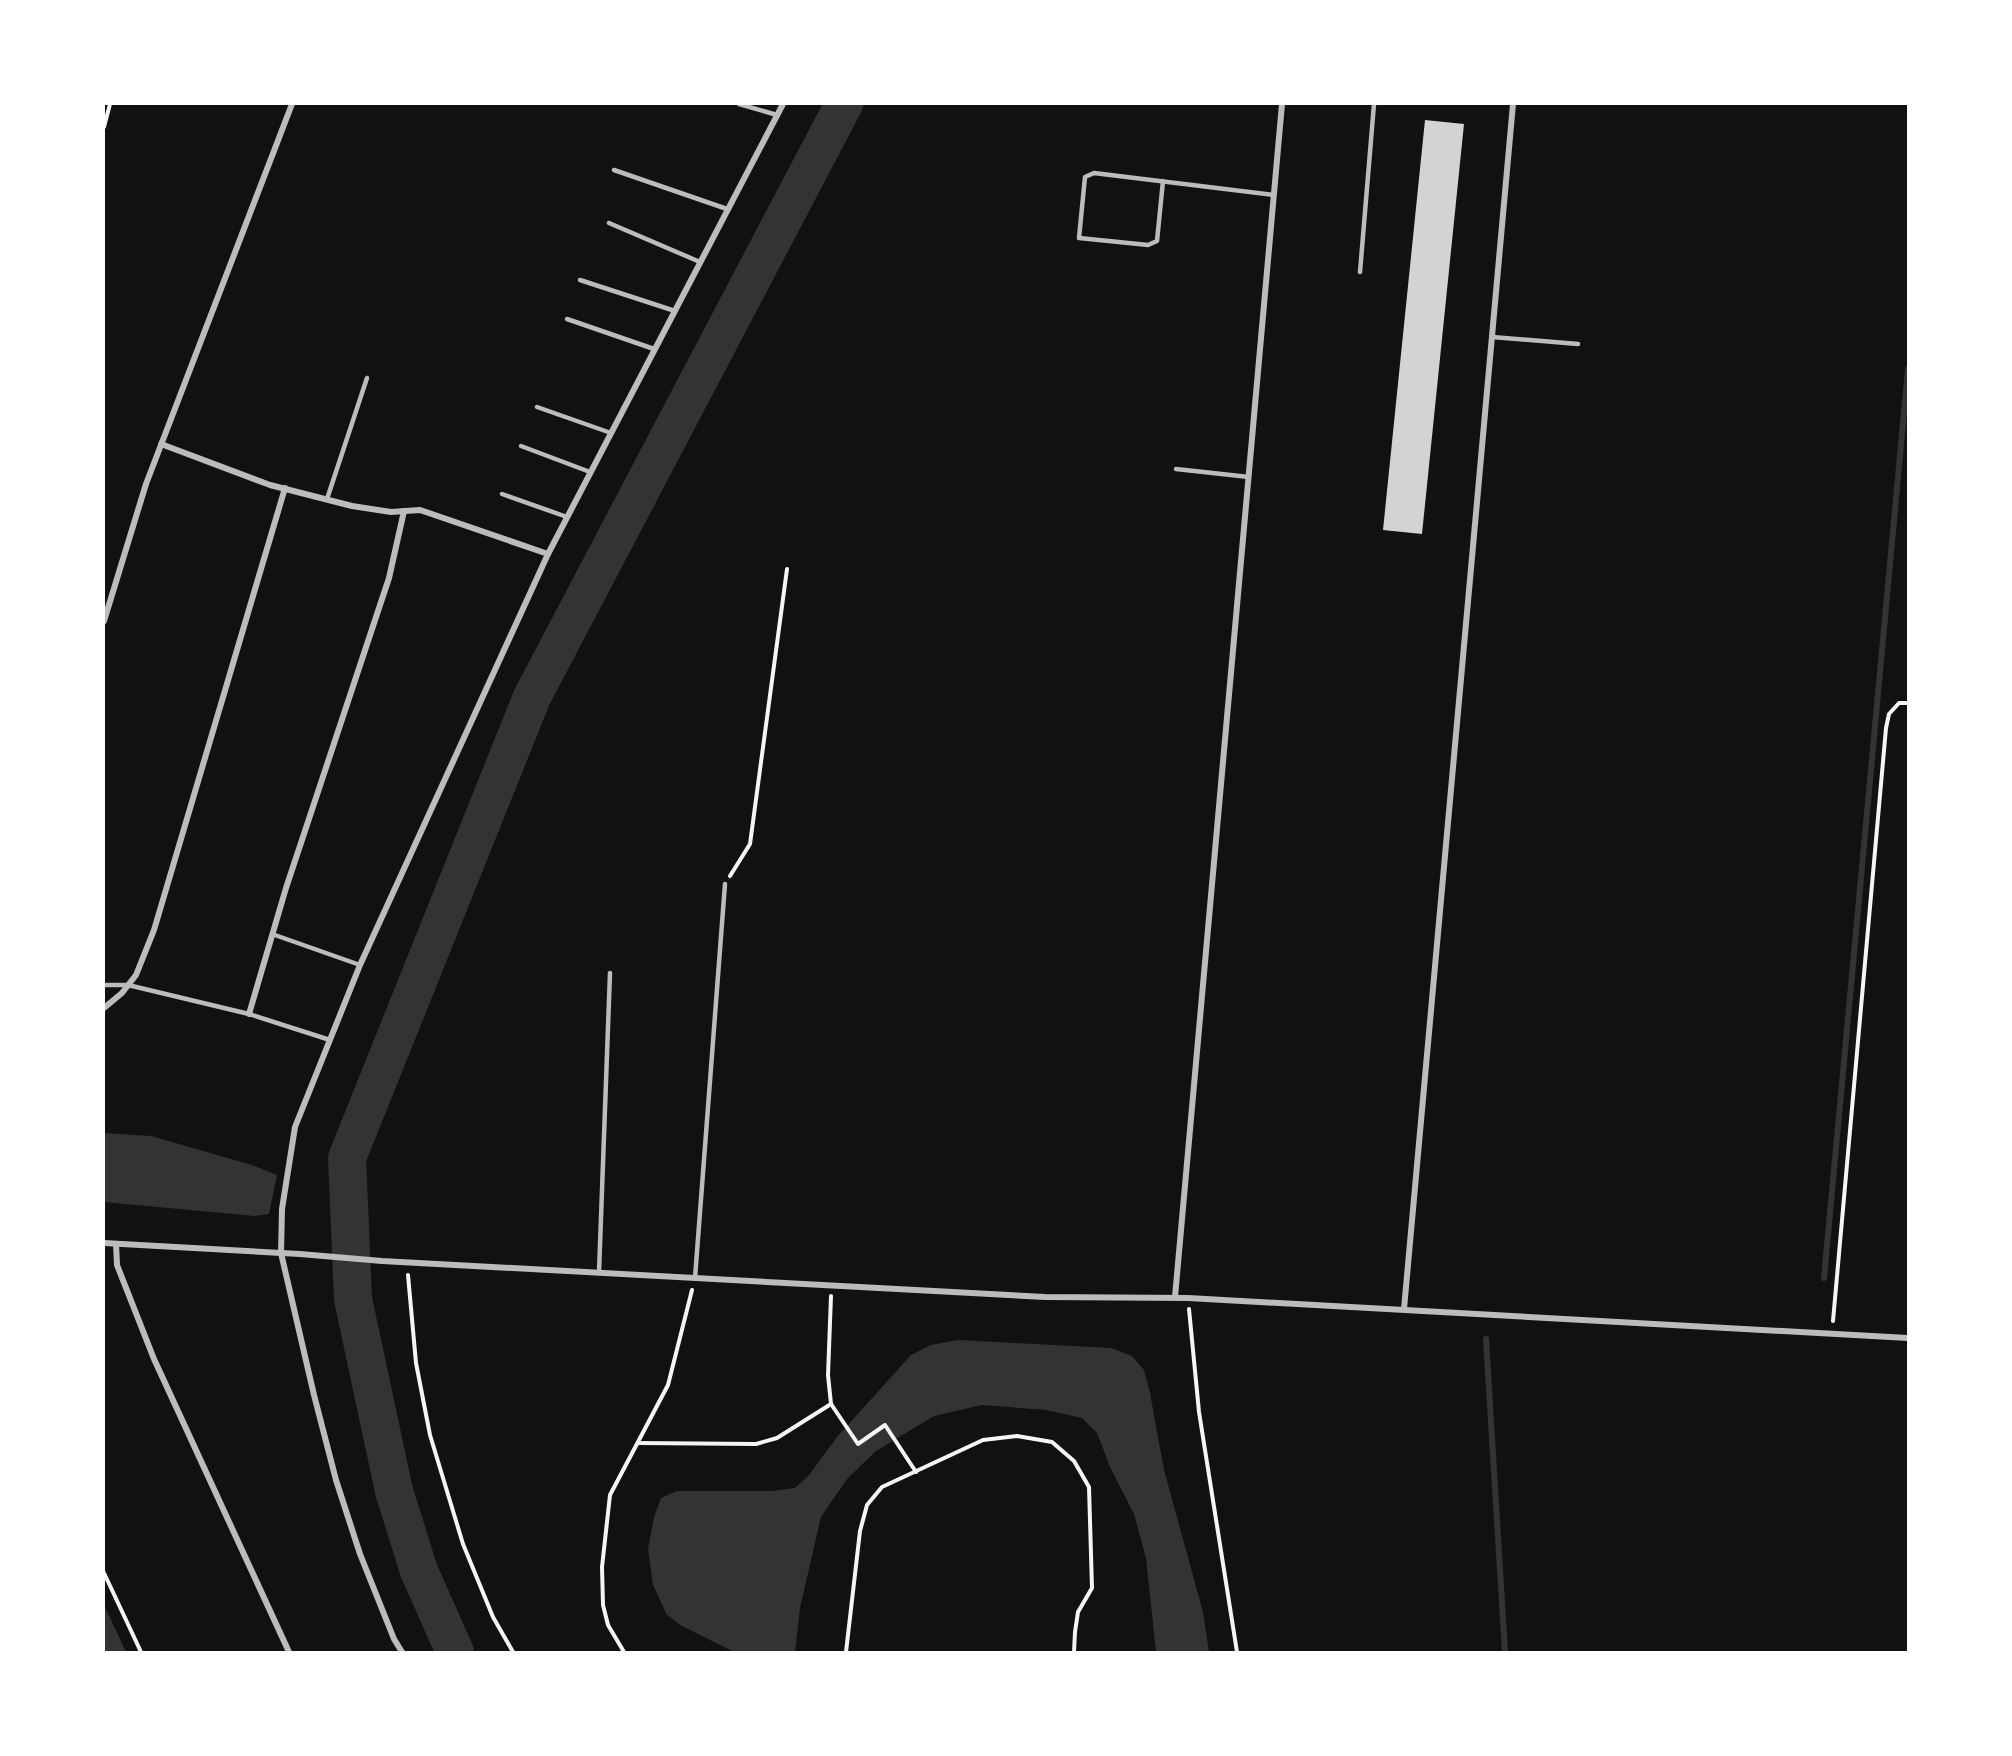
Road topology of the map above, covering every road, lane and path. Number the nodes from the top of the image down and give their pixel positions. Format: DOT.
graph roads {
  1 [pos="110,104"];
  2 [pos="292,104"];
  3 [pos="739,104"];
  4 [pos="783,104"];
  5 [pos="1282,104"];
  6 [pos="1374,104"];
  7 [pos="1513,104"];
  8 [pos="777,115"];
  9 [pos="104,126"];
  10 [pos="614,170"];
  11 [pos="1163,182"];
  12 [pos="1274,195"];
  13 [pos="727,209"];
  14 [pos="609,223"];
  15 [pos="700,262"];
  16 [pos="1360,272"];
  17 [pos="580,280"];
  18 [pos="675,311"];
  19 [pos="567,319"];
  20 [pos="1492,337"];
  21 [pos="1578,344"];
  22 [pos="654,349"];
  23 [pos="367,378"];
  24 [pos="537,407"];
  25 [pos="611,433"];
  26 [pos="161,444"];
  27 [pos="521,446"];
  28 [pos="1176,469"];
  29 [pos="590,472"];
  30 [pos="1249,477"];
  31 [pos="285,488"];
  32 [pos="502,494"];
  33 [pos="327,499"];
  34 [pos="404,511"];
  35 [pos="567,517"];
  36 [pos="548,554"];
  37 [pos="787,569"];
  38 [pos="104,621"];
  39 [pos="1908,703"];
  40 [pos="724,884"];
  41 [pos="272,934"];
  42 [pos="360,965"];
  43 [pos="610,973"];
  44 [pos="104,985"];
  45 [pos="128,985"];
  46 [pos="104,1008"];
  47 [pos="249,1014"];
  48 [pos="330,1040"];
  49 [pos="104,1243"];
  50 [pos="116,1244"];
  51 [pos="281,1252"];
  52 [pos="406,1262"];
  53 [pos="599,1272"];
  54 [pos="695,1278"];
  55 [pos="832,1285"];
  56 [pos="1175,1297"];
  57 [pos="1188,1298"];
  58 [pos="1404,1309"];
  59 [pos="1832,1333"];
  60 [pos="1908,1338"];
  61 [pos="831,1404"];
  62 [pos="638,1443"];
  63 [pos="916,1472"];
  64 [pos="104,1573"];
  65 [pos="141,1653"];
  66 [pos="289,1653"];
  67 [pos="402,1653"];
  68 [pos="513,1653"];
  69 [pos="624,1653"];
  70 [pos="846,1653"];
  71 [pos="1074,1653"];
  72 [pos="1237,1653"];
  1 -- 9 [label="path"];
  2 -- 26 [label="street"];
  3 -- 8 [label="lane"];
  4 -- 8 [label="street"];
  5 -- 12 [label="street"];
  6 -- 16 [label="lane"];
  7 -- 20 [label="street"];
  8 -- 13 [label="street"];
  10 -- 13 [label="lane"];
  11 -- 11 [label="lane"];
  11 -- 12 [label="lane"];
  12 -- 30 [label="street"];
  13 -- 15 [label="street"];
  14 -- 15 [label="lane"];
  15 -- 18 [label="street"];
  17 -- 18 [label="lane"];
  18 -- 22 [label="street"];
  19 -- 22 [label="lane"];
  20 -- 21 [label="lane"];
  20 -- 58 [label="street"];
  22 -- 25 [label="street"];
  23 -- 33 [label="lane"];
  24 -- 25 [label="lane"];
  25 -- 29 [label="street"];
  26 -- 31 [label="street"];
  26 -- 38 [label="street"];
  27 -- 29 [label="lane"];
  28 -- 30 [label="lane"];
  29 -- 35 [label="street"];
  30 -- 56 [label="street"];
  31 -- 33 [label="street"];
  31 -- 45 [label="street"];
  32 -- 35 [label="lane"];
  33 -- 34 [label="street"];
  34 -- 36 [label="street"];
  34 -- 41 [label="street"];
  35 -- 36 [label="street"];
  36 -- 42 [label="street"];
  37 -- 40 [label="path"];
  39 -- 59 [label="path"];
  40 -- 54 [label="lane"];
  41 -- 42 [label="lane"];
  41 -- 47 [label="street"];
  42 -- 48 [label="street"];
  43 -- 53 [label="lane"];
  44 -- 45 [label="lane"];
  45 -- 46 [label="street"];
  45 -- 47 [label="lane"];
  47 -- 48 [label="lane"];
  48 -- 51 [label="street"];
  49 -- 50 [label="street"];
  50 -- 51 [label="street"];
  50 -- 66 [label="street"];
  51 -- 52 [label="street"];
  51 -- 67 [label="street"];
  52 -- 53 [label="street"];
  52 -- 68 [label="path"];
  53 -- 54 [label="street"];
  54 -- 55 [label="street"];
  54 -- 62 [label="path"];
  55 -- 56 [label="street"];
  55 -- 61 [label="path"];
  56 -- 57 [label="street"];
  57 -- 58 [label="street"];
  57 -- 72 [label="path"];
  58 -- 59 [label="street"];
  59 -- 60 [label="street"];
  61 -- 62 [label="path"];
  61 -- 63 [label="path"];
  62 -- 69 [label="path"];
  63 -- 70 [label="path"];
  63 -- 71 [label="path"];
  64 -- 65 [label="path"];
}
